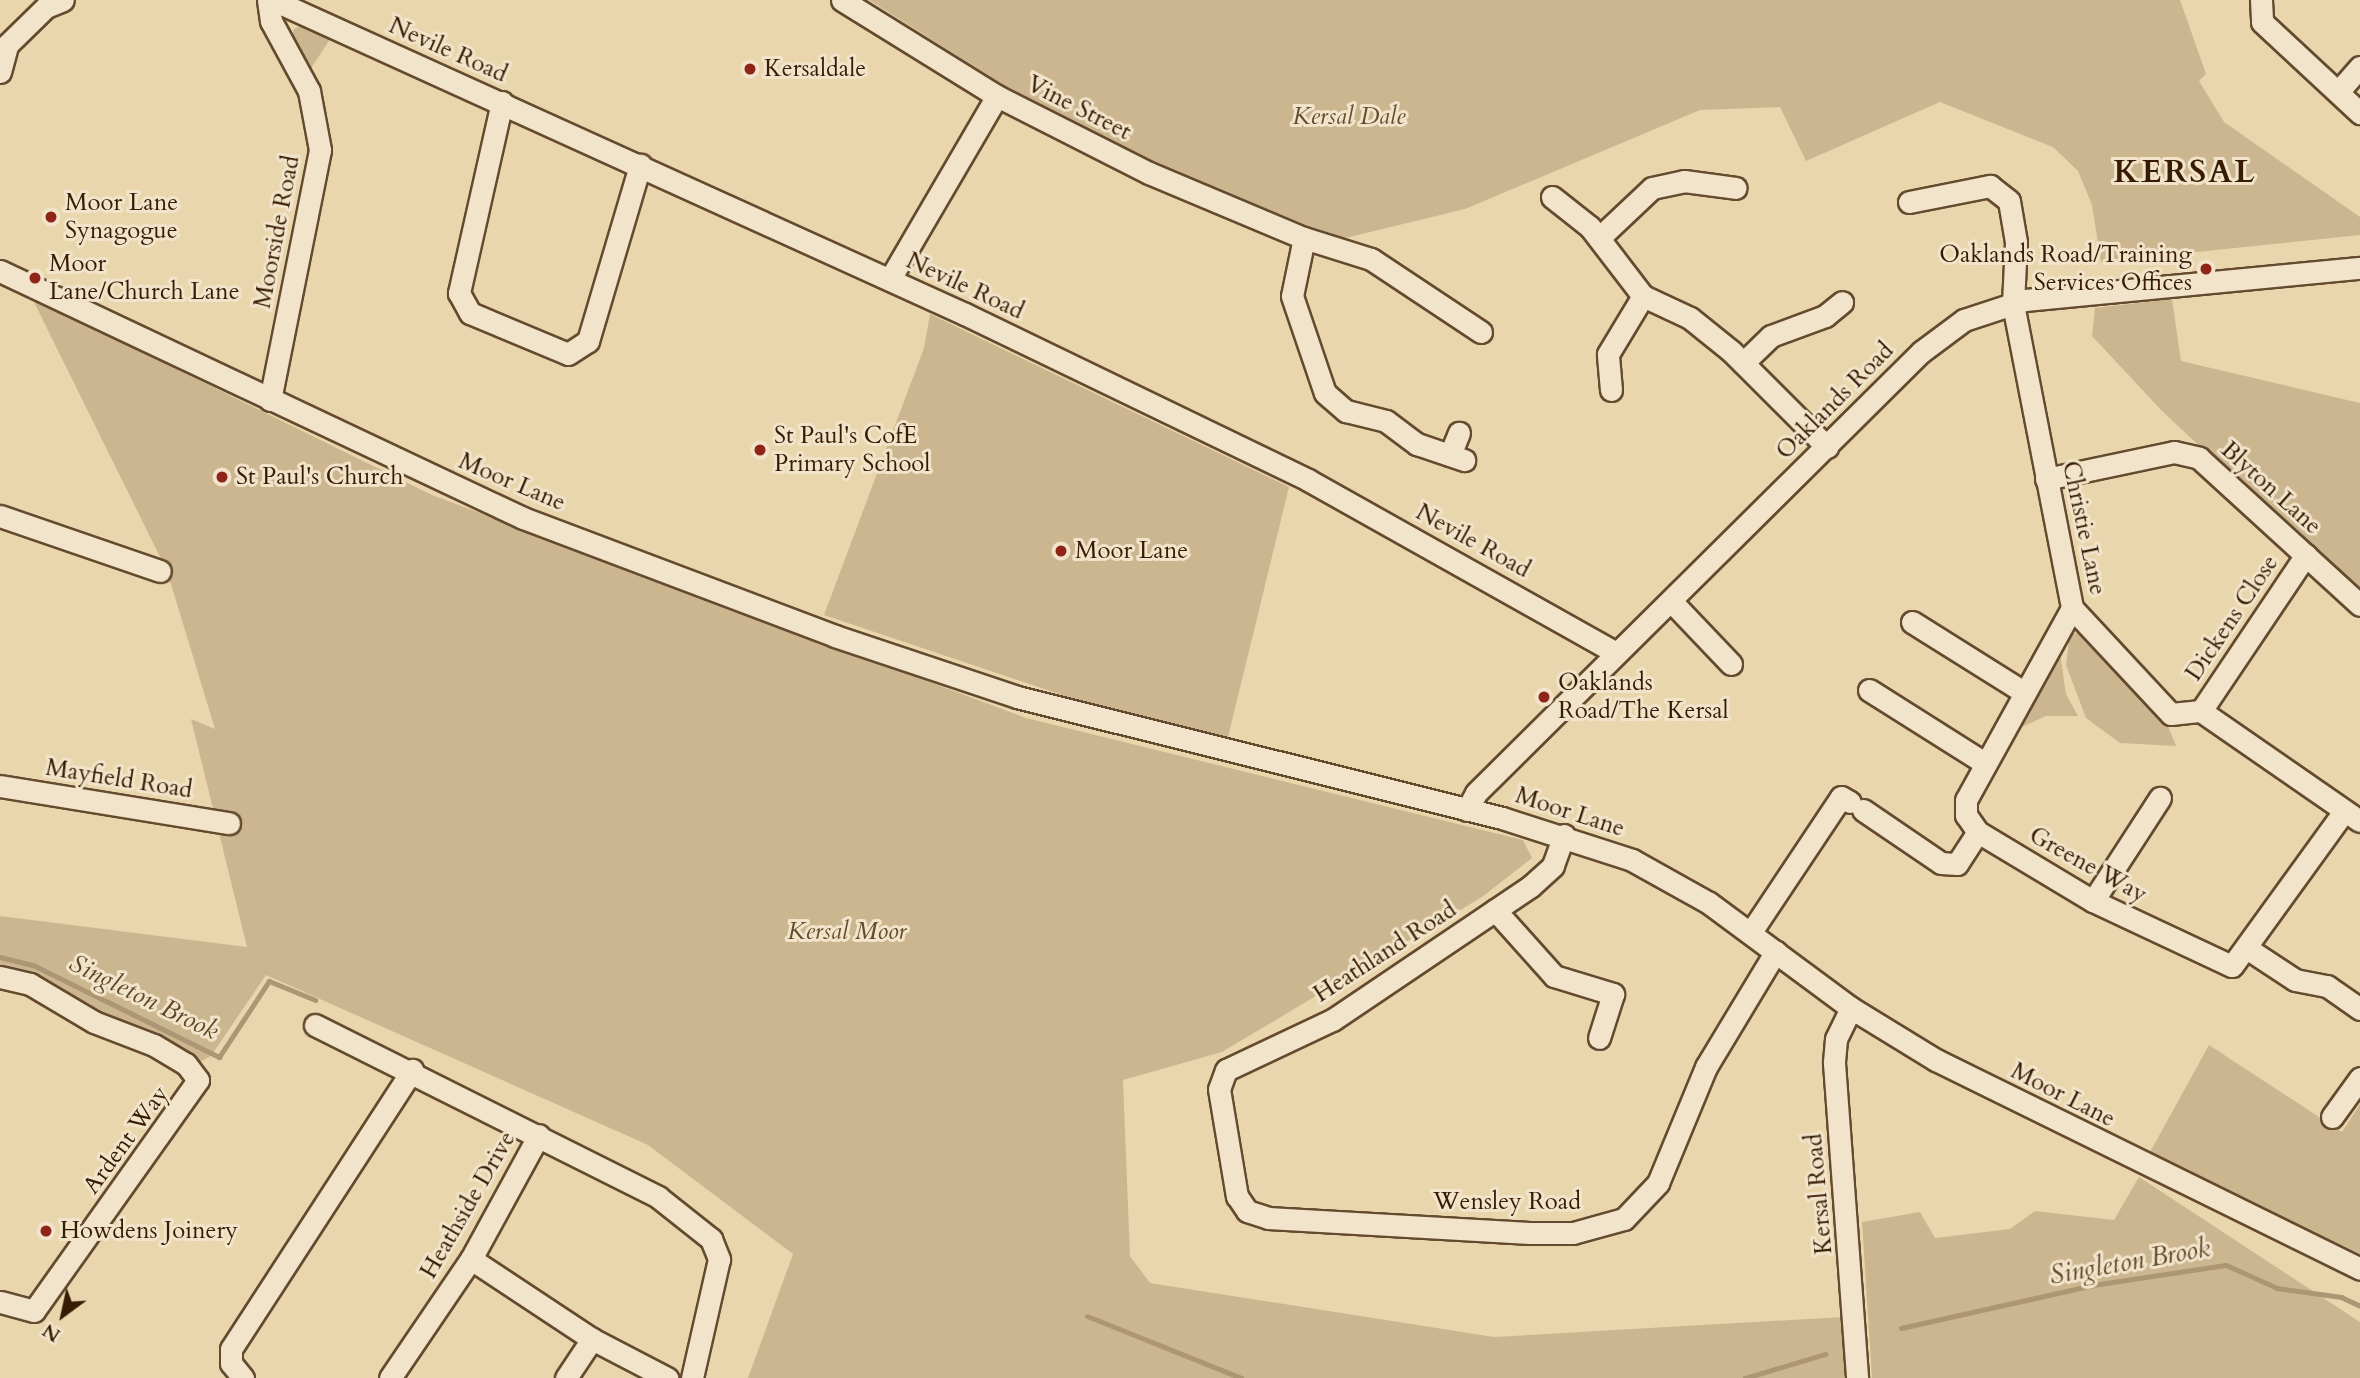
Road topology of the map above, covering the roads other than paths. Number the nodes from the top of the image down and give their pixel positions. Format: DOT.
graph roads {
  1 [pos="63,0"];
  2 [pos="270,0"];
  3 [pos="842,0"];
  4 [pos="2261,0"];
  5 [pos="2360,67"];
  6 [pos="0,72"];
  7 [pos="2338,92"];
  8 [pos="997,96"];
  9 [pos="502,102"];
  10 [pos="2360,113"];
  11 [pos="640,165"];
  12 [pos="1737,188"];
  13 [pos="1552,197"];
  14 [pos="1909,202"];
  15 [pos="1304,238"];
  16 [pos="1599,238"];
  17 [pos="2360,268"];
  18 [pos="0,271"];
  19 [pos="890,279"];
  20 [pos="1643,296"];
  21 [pos="1842,302"];
  22 [pos="2013,304"];
  23 [pos="1475,319"];
  24 [pos="1743,363"];
  25 [pos="1611,390"];
  26 [pos="270,400"];
  27 [pos="1459,433"];
  28 [pos="1826,447"];
  29 [pos="2046,479"];
  30 [pos="0,516"];
  31 [pos="2306,555"];
  32 [pos="160,571"];
  33 [pos="1671,601"];
  34 [pos="2360,606"];
  35 [pos="2072,608"];
  36 [pos="1912,622"];
  37 [pos="1616,653"];
  38 [pos="1731,664"];
  39 [pos="1870,690"];
  40 [pos="2025,693"];
  41 [pos="2201,710"];
  42 [pos="1986,764"];
  43 [pos="0,786"];
  44 [pos="2162,799"];
  45 [pos="1467,810"];
  46 [pos="2352,816"];
  47 [pos="229,824"];
  48 [pos="1978,832"];
  49 [pos="1564,835"];
  50 [pos="2093,901"];
  51 [pos="1495,910"];
  52 [pos="1751,932"];
  53 [pos="2248,949"];
  54 [pos="1776,951"];
  55 [pos="0,977"];
  56 [pos="1851,1009"];
  57 [pos="2360,1009"];
  58 [pos="315,1025"];
  59 [pos="1599,1038"];
  60 [pos="412,1070"];
  61 [pos="2360,1078"];
  62 [pos="1219,1089"];
  63 [pos="2332,1117"];
  64 [pos="539,1135"];
  65 [pos="471,1259"];
  66 [pos="2360,1269"];
  67 [pos="0,1302"];
  68 [pos="592,1339"];
  69 [pos="243,1378"];
  70 [pos="390,1378"];
  71 [pos="566,1378"];
  72 [pos="667,1378"];
  73 [pos="692,1378"];
  74 [pos="1857,1378"];
  1 -- 6 [label="street"];
  2 -- 9 [label="street, Nevile Road"];
  2 -- 26 [label="street, Moorside Road"];
  3 -- 8 [label="street, Vine Street"];
  4 -- 7 [label="street"];
  5 -- 7 [label="street"];
  7 -- 10 [label="street"];
  8 -- 15 [label="street, Vine Street"];
  8 -- 19 [label="street"];
  9 -- 11 [label="street, Nevile Road"];
  9 -- 11 [label="street"];
  11 -- 19 [label="street, Nevile Road"];
  12 -- 16 [label="street"];
  13 -- 16 [label="street"];
  14 -- 22 [label="street, Christie Lane"];
  15 -- 23 [label="street, Vine Street"];
  15 -- 27 [label="street"];
  16 -- 20 [label="street"];
  17 -- 22 [label="street, Oaklands Road"];
  18 -- 26 [label="street, Moor Lane"];
  19 -- 37 [label="street, Nevile Road"];
  20 -- 24 [label="street"];
  20 -- 25 [label="street"];
  21 -- 24 [label="street"];
  22 -- 28 [label="street, Oaklands Road"];
  22 -- 29 [label="street, Christie Lane"];
  24 -- 28 [label="street"];
  26 -- 45 [label="street, Moor Lane"];
  28 -- 33 [label="street, Oaklands Road"];
  29 -- 31 [label="street, Blyton Lane"];
  29 -- 35 [label="street, Christie Lane"];
  30 -- 32 [label="street"];
  31 -- 34 [label="street, Blyton Lane"];
  31 -- 41 [label="street, Dickens Close"];
  33 -- 37 [label="street, Oaklands Road"];
  33 -- 38 [label="street"];
  35 -- 40 [label="street"];
  35 -- 41 [label="street, Christie Lane"];
  36 -- 40 [label="street"];
  37 -- 45 [label="street, Oaklands Road"];
  39 -- 42 [label="street"];
  40 -- 42 [label="street"];
  41 -- 46 [label="street"];
  42 -- 48 [label="street"];
  43 -- 47 [label="street, Mayfield Road"];
  44 -- 50 [label="street"];
  45 -- 49 [label="street, Moor Lane"];
  46 -- 53 [label="street, Greene Way"];
  48 -- 50 [label="street, Greene Way"];
  48 -- 52 [label="street"];
  49 -- 51 [label="street, Heathland Road"];
  49 -- 52 [label="street, Moor Lane"];
  50 -- 53 [label="street, Greene Way"];
  51 -- 59 [label="street"];
  51 -- 62 [label="street, Heathland Road"];
  52 -- 54 [label="street, Moor Lane"];
  53 -- 57 [label="street"];
  54 -- 56 [label="street, Moor Lane"];
  54 -- 62 [label="street, Wensley Road"];
  55 -- 67 [label="street, Ardent Way"];
  56 -- 66 [label="street, Moor Lane"];
  56 -- 74 [label="street, Kersal Road"];
  58 -- 60 [label="street"];
  60 -- 64 [label="street"];
  60 -- 69 [label="street"];
  61 -- 63 [label="street"];
  64 -- 65 [label="street, Heathside Drive"];
  64 -- 73 [label="street, Heathside Drive"];
  65 -- 68 [label="street"];
  65 -- 70 [label="street, Heathside Drive"];
  68 -- 71 [label="street"];
  68 -- 72 [label="street"];
}
